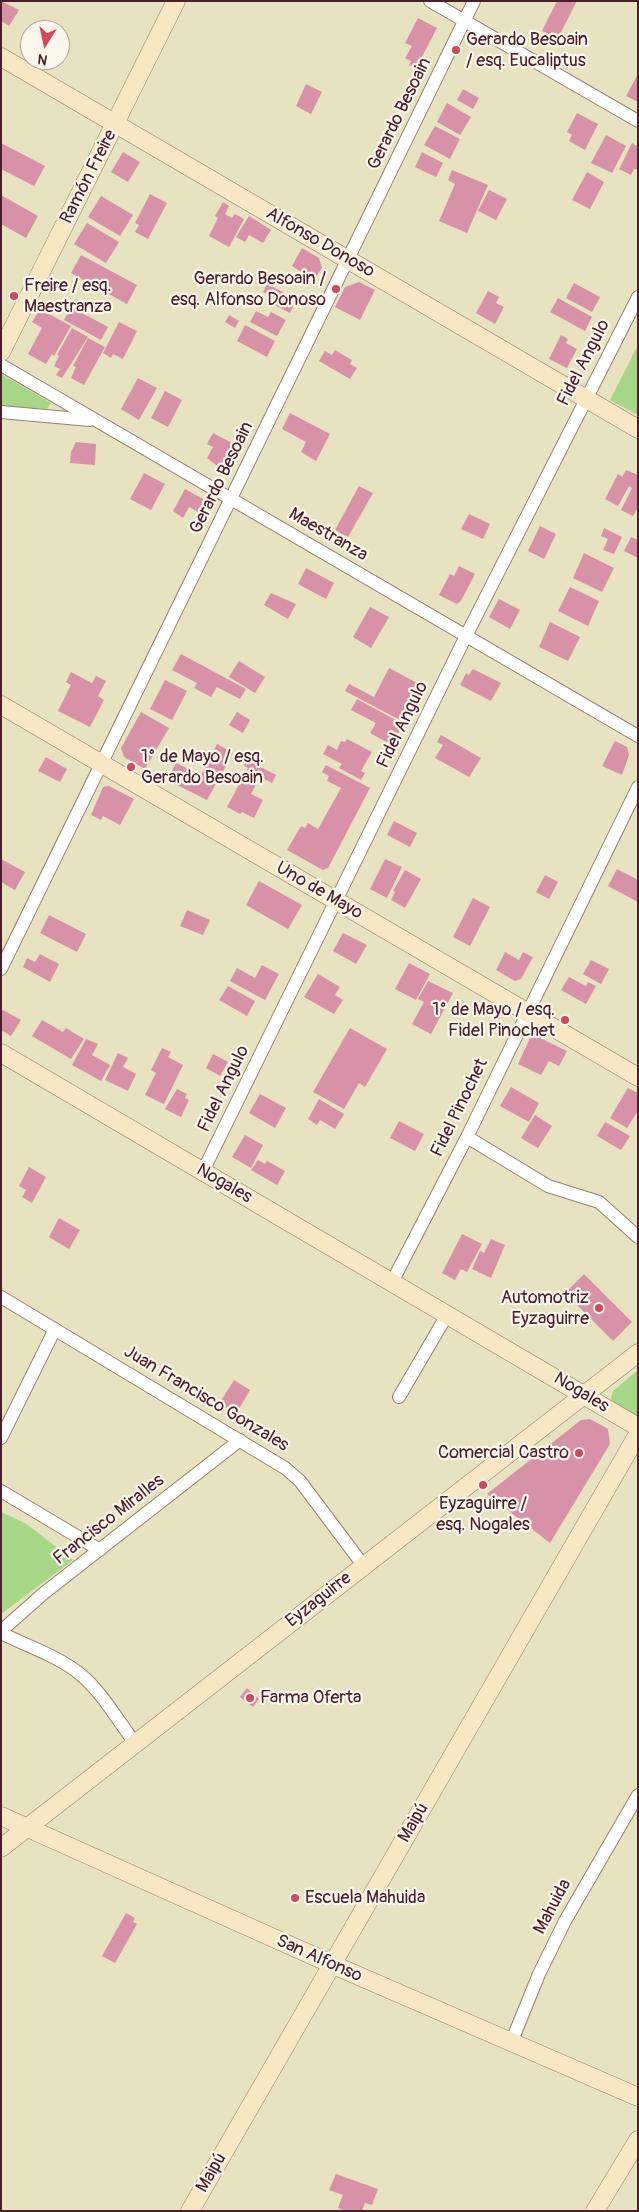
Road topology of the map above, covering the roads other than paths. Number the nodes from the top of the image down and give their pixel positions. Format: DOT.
graph roads {
  1 [pos="176,1"];
  2 [pos="430,1"];
  3 [pos="474,1"];
  4 [pos="464,21"];
  5 [pos="1,57"];
  6 [pos="638,121"];
  7 [pos="115,123"];
  8 [pos="348,259"];
  9 [pos="638,296"];
  10 [pos="1,352"];
  11 [pos="1,365"];
  12 [pos="586,398"];
  13 [pos="1,412"];
  14 [pos="95,420"];
  15 [pos="638,429"];
  16 [pos="231,498"];
  17 [pos="466,636"];
  18 [pos="1,705"];
  19 [pos="638,736"];
  20 [pos="102,764"];
  21 [pos="638,787"];
  22 [pos="336,900"];
  23 [pos="1,969"];
  24 [pos="527,1012"];
  25 [pos="1,1053"];
  26 [pos="638,1076"];
  27 [pos="467,1137"];
  28 [pos="203,1171"];
  29 [pos="638,1237"];
  30 [pos="392,1282"];
  31 [pos="1,1297"];
  32 [pos="447,1315"];
  33 [pos="55,1329"];
  34 [pos="638,1353"];
  35 [pos="582,1394"];
  36 [pos="399,1397"];
  37 [pos="638,1427"];
  38 [pos="638,1434"];
  39 [pos="1,1438"];
  40 [pos="240,1440"];
  41 [pos="1,1491"];
  42 [pos="100,1550"];
  43 [pos="364,1565"];
  44 [pos="1,1632"];
  45 [pos="136,1744"];
  46 [pos="638,1795"];
  47 [pos="1,1816"];
  48 [pos="27,1828"];
  49 [pos="6,1844"];
  50 [pos="1,1860"];
  51 [pos="332,1965"];
  52 [pos="511,2042"];
  53 [pos="638,2097"];
  54 [pos="638,2140"];
  55 [pos="190,2211"];
  56 [pos="595,2211"];
  1 -- 7 [label="street, Ramón Freire"];
  2 -- 4 [label="street"];
  3 -- 4 [label="street, Gerardo Besoain"];
  4 -- 6 [label="street"];
  4 -- 8 [label="street, Gerardo Besoain"];
  5 -- 7 [label="street, Alfonso Donoso"];
  7 -- 8 [label="street, Alfonso Donoso"];
  7 -- 10 [label="street, Ramón Freire"];
  8 -- 12 [label="street, Alfonso Donoso"];
  8 -- 16 [label="street, Gerardo Besoain"];
  9 -- 12 [label="street, Fidel Angulo"];
  11 -- 14 [label="street, Maestranza"];
  12 -- 15 [label="street, Alfonso Donoso"];
  12 -- 17 [label="street, Fidel Angulo"];
  13 -- 14 [label="street"];
  14 -- 16 [label="street, Maestranza"];
  16 -- 17 [label="street, Maestranza"];
  16 -- 20 [label="street, Gerardo Besoain"];
  17 -- 19 [label="street, Maestranza"];
  17 -- 22 [label="street, Fidel Angulo"];
  18 -- 20 [label="street, Uno de Mayo"];
  20 -- 22 [label="street, Uno de Mayo"];
  20 -- 23 [label="street, Gerardo Besoain"];
  21 -- 24 [label="street, Fidel Pinochet"];
  22 -- 24 [label="street, Uno de Mayo"];
  22 -- 28 [label="street, Fidel Angulo"];
  24 -- 26 [label="street, Uno de Mayo"];
  24 -- 27 [label="street, Fidel Pinochet"];
  25 -- 28 [label="street, Nogales"];
  27 -- 29 [label="street"];
  27 -- 30 [label="street, Fidel Pinochet"];
  28 -- 30 [label="street, Nogales"];
  30 -- 32 [label="street, Nogales"];
  31 -- 33 [label="street, Juan Francisco Gonzales"];
  32 -- 35 [label="street, Nogales"];
  32 -- 36 [label="street"];
  33 -- 39 [label="street"];
  33 -- 40 [label="street, Juan Francisco Gonzales"];
  34 -- 35 [label="street, Eyzaguirre"];
  35 -- 37 [label="street, Nogales"];
  35 -- 43 [label="street, Eyzaguirre"];
  38 -- 51 [label="street, Maipú"];
  40 -- 42 [label="street, Francisco Miralles"];
  40 -- 43 [label="street, Juan Francisco Gonzales"];
  41 -- 42 [label="street"];
  42 -- 44 [label="street, Francisco Miralles"];
  43 -- 45 [label="street, Eyzaguirre"];
  44 -- 45 [label="street"];
  45 -- 48 [label="street, Eyzaguirre"];
  46 -- 52 [label="street, Mahuida"];
  47 -- 48 [label="street, San Alfonso"];
  48 -- 49 [label="street, Eyzaguirre"];
  48 -- 51 [label="street, San Alfonso"];
  49 -- 50 [label="street"];
  51 -- 52 [label="street, San Alfonso"];
  51 -- 55 [label="street, Maipú"];
  52 -- 53 [label="street, San Alfonso"];
  54 -- 56 [label="street"];
}
